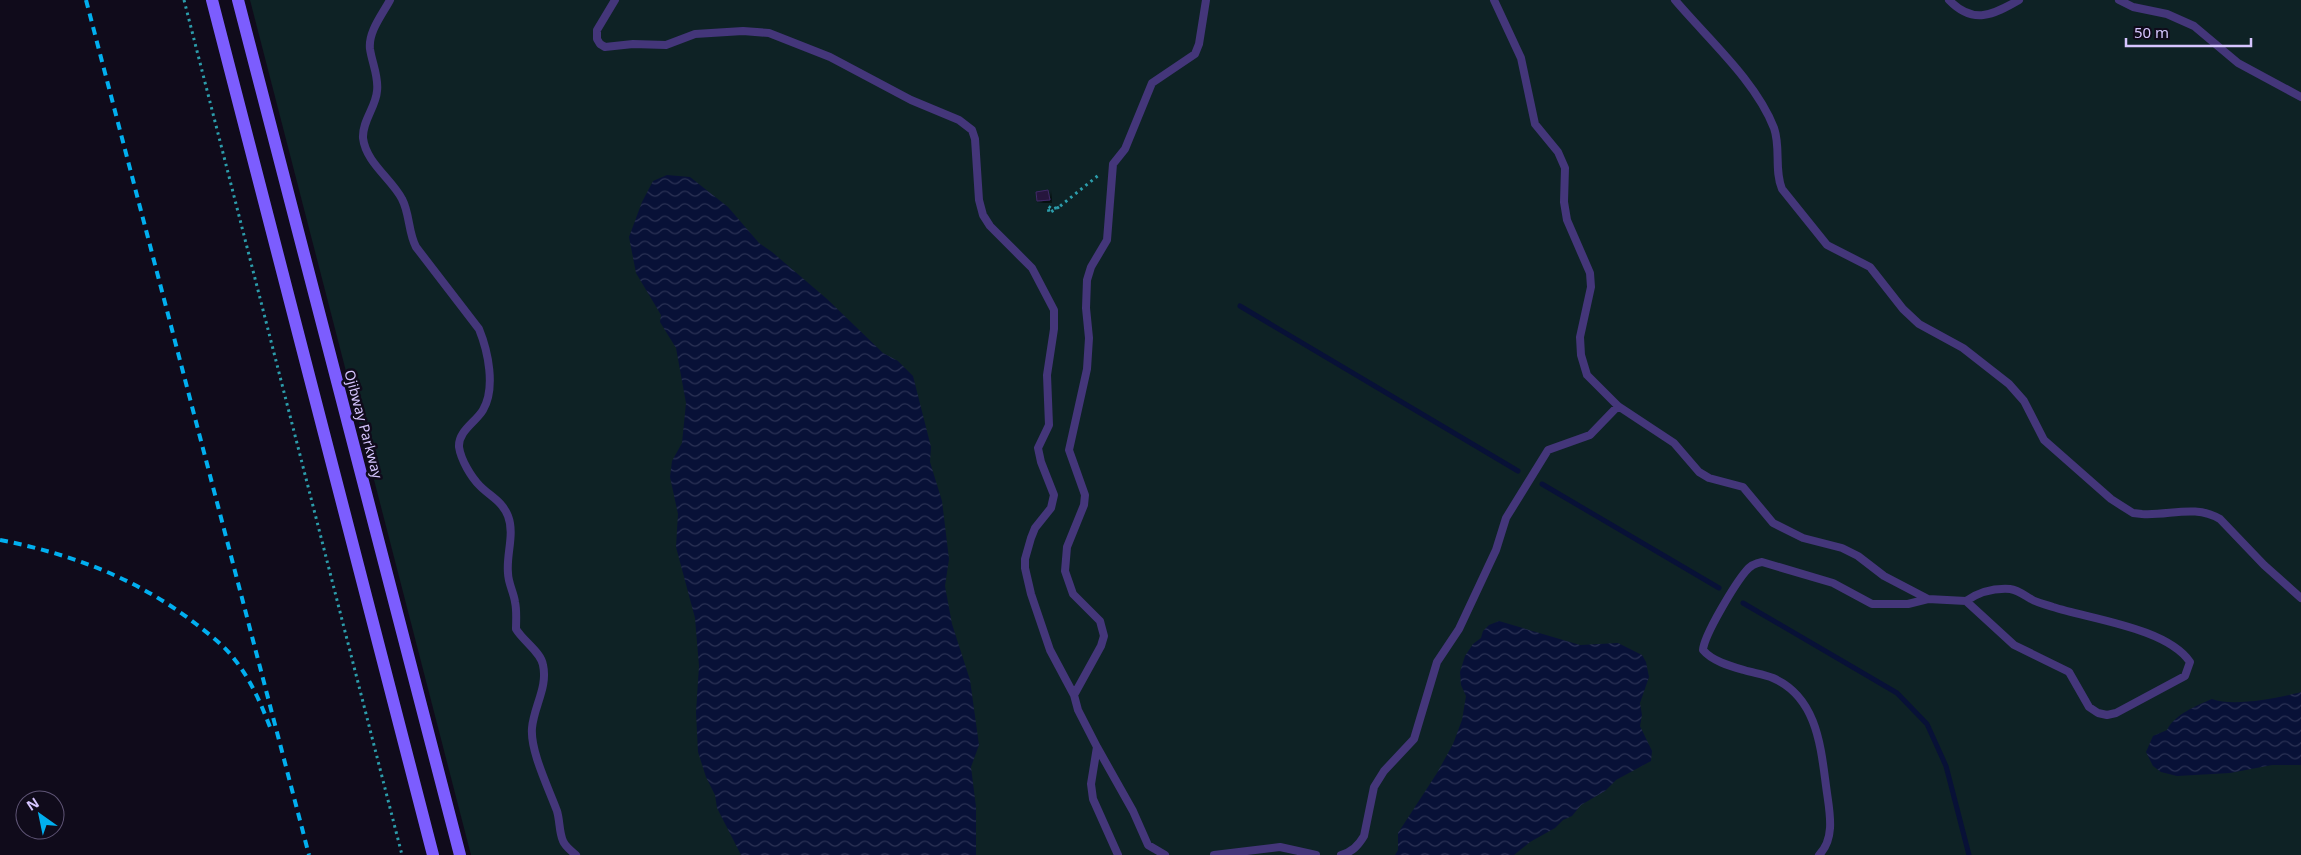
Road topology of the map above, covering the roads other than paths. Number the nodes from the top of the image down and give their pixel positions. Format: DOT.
graph roads {
  1 [pos="212,0"];
  2 [pos="238,0"];
  3 [pos="390,0"];
  4 [pos="615,0"];
  5 [pos="1206,0"];
  6 [pos="1494,0"];
  7 [pos="1675,0"];
  8 [pos="1949,0"];
  9 [pos="2019,0"];
  10 [pos="2119,0"];
  11 [pos="2301,97"];
  12 [pos="1618,406"];
  13 [pos="2301,598"];
  14 [pos="1928,599"];
  15 [pos="1966,601"];
  16 [pos="1074,695"];
  17 [pos="1099,757"];
  18 [pos="433,855"];
  19 [pos="460,855"];
  20 [pos="576,855"];
  21 [pos="1118,855"];
  22 [pos="1165,855"];
  23 [pos="1214,855"];
  24 [pos="1316,855"];
  25 [pos="1341,855"];
  26 [pos="1819,855"];
  1 -- 18 [label="main road"];
  2 -- 19 [label="main road, Ojibway Parkway"];
  3 -- 20 [label="lane"];
  4 -- 16 [label="lane"];
  5 -- 16 [label="lane"];
  6 -- 12 [label="lane"];
  7 -- 13 [label="lane"];
  8 -- 9 [label="lane"];
  10 -- 11 [label="lane"];
  12 -- 14 [label="lane"];
  12 -- 25 [label="lane"];
  14 -- 15 [label="lane"];
  14 -- 26 [label="lane"];
  15 -- 15 [label="lane"];
  16 -- 17 [label="lane"];
  17 -- 21 [label="lane"];
  17 -- 22 [label="lane"];
  23 -- 24 [label="lane"];
}
